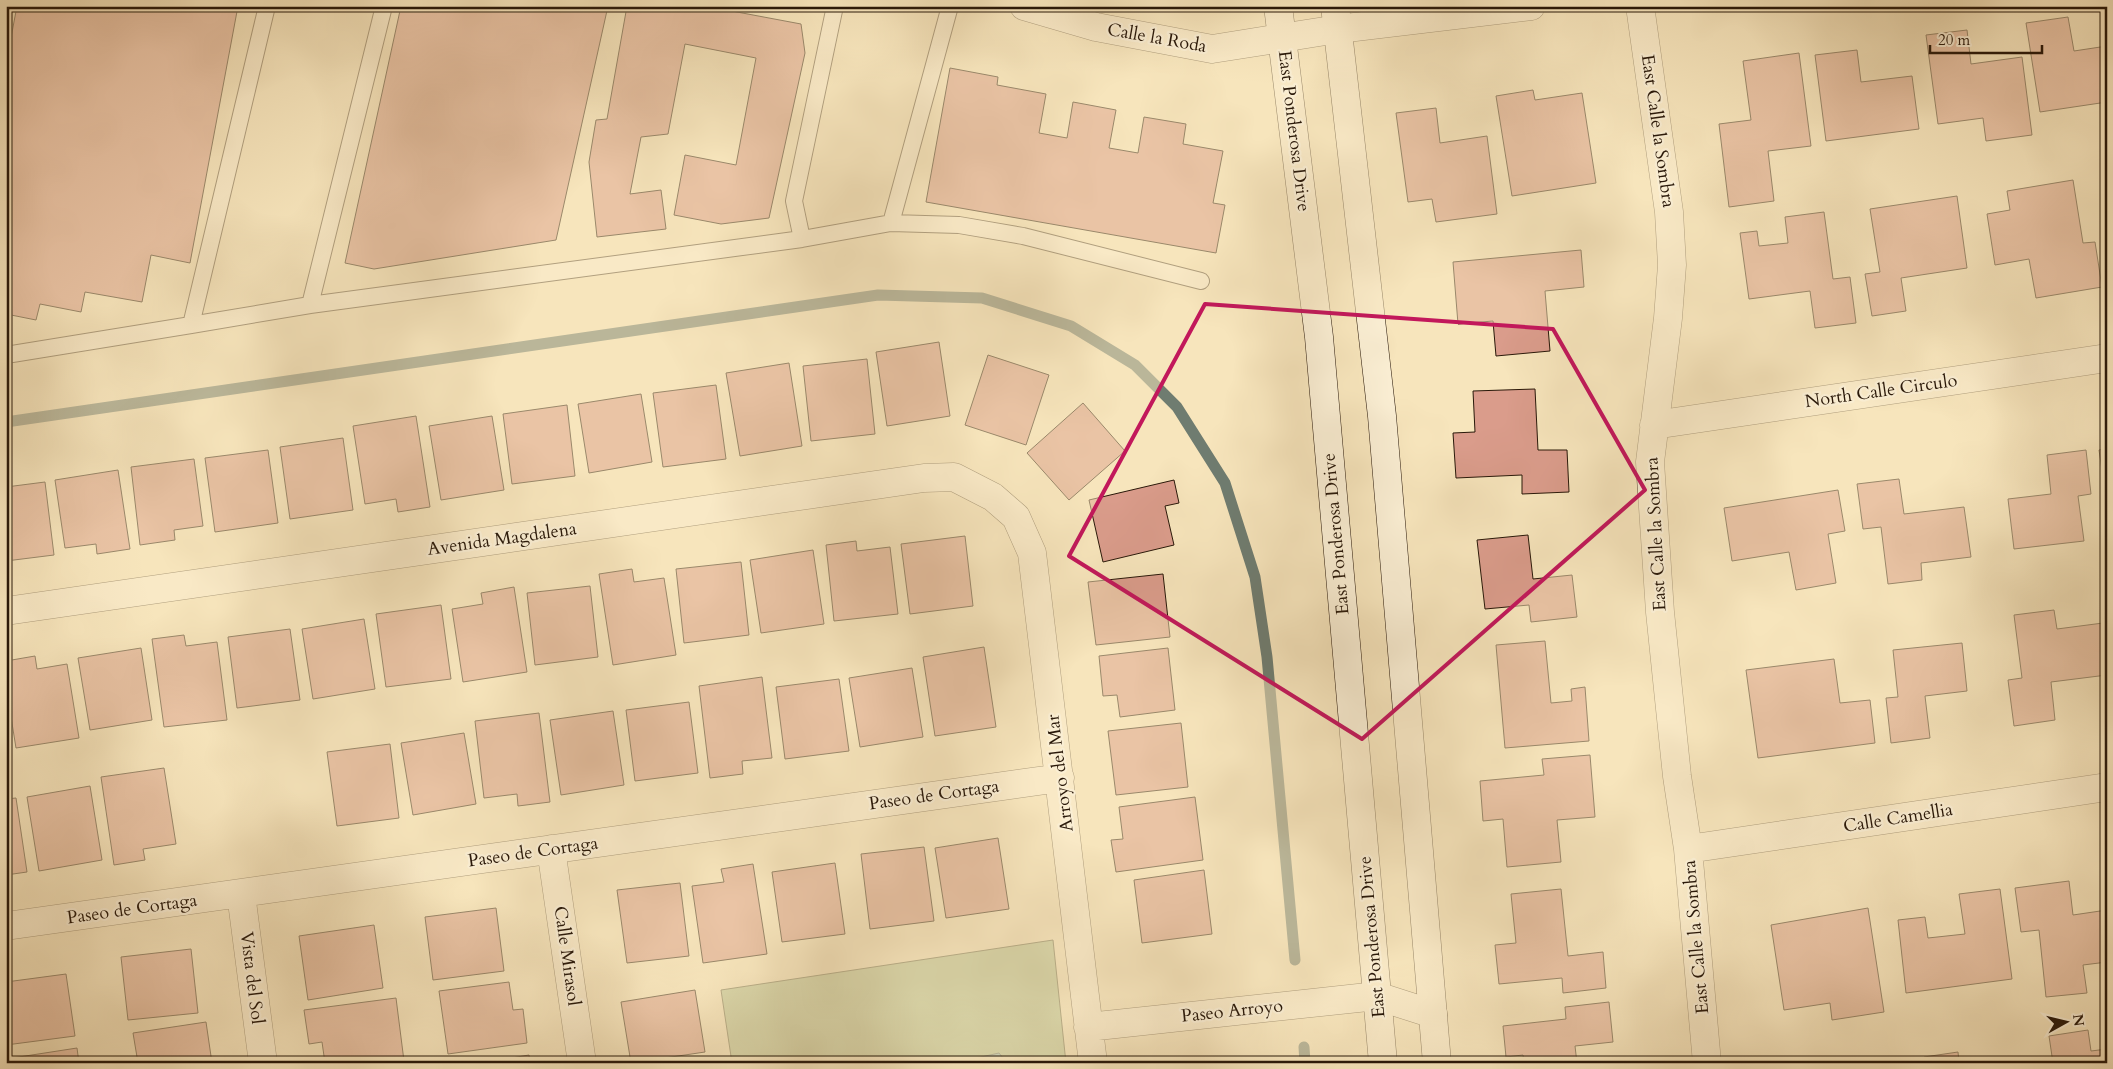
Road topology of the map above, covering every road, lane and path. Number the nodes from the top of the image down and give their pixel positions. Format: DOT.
graph roads {
  1 [pos="268,6"];
  2 [pos="384,6"];
  3 [pos="835,6"];
  4 [pos="950,6"];
  5 [pos="1024,6"];
  6 [pos="1278,6"];
  7 [pos="1531,6"];
  8 [pos="1640,6"];
  9 [pos="1337,18"];
  10 [pos="1282,38"];
  11 [pos="891,223"];
  12 [pos="802,239"];
  13 [pos="1201,281"];
  14 [pos="310,305"];
  15 [pos="191,325"];
  16 [pos="6,355"];
  17 [pos="2107,358"];
  18 [pos="1654,425"];
  19 [pos="993,497"];
  20 [pos="6,611"];
  21 [pos="1060,778"];
  22 [pos="2107,787"];
  23 [pos="551,849"];
  24 [pos="1688,849"];
  25 [pos="241,894"];
  26 [pos="6,926"];
  27 [pos="1377,996"];
  28 [pos="1433,1014"];
  29 [pos="1088,1027"];
  30 [pos="263,1063"];
  31 [pos="582,1063"];
  32 [pos="1093,1063"];
  33 [pos="1383,1063"];
  34 [pos="1438,1063"];
  35 [pos="1707,1063"];
  1 -- 15 [label="lane"];
  2 -- 14 [label="lane"];
  3 -- 12 [label="lane"];
  4 -- 11 [label="lane"];
  5 -- 10 [label="street, Calle la Roda"];
  6 -- 10 [label="street, East Ponderosa Drive"];
  7 -- 9 [label="street, Calle la Roda"];
  8 -- 18 [label="street, East Calle la Sombra"];
  9 -- 10 [label="street, Calle la Roda"];
  9 -- 28 [label="street"];
  10 -- 27 [label="street, East Ponderosa Drive"];
  11 -- 12 [label="lane"];
  11 -- 13 [label="lane"];
  12 -- 14 [label="lane"];
  14 -- 15 [label="lane"];
  15 -- 16 [label="lane"];
  17 -- 18 [label="street, North Calle Circulo"];
  18 -- 24 [label="street, East Calle la Sombra"];
  19 -- 20 [label="street, Avenida Magdalena"];
  19 -- 21 [label="street, Arroyo del Mar"];
  21 -- 23 [label="street, Paseo de Cortaga"];
  21 -- 29 [label="street, Arroyo del Mar"];
  22 -- 24 [label="street, Calle Camellia"];
  23 -- 25 [label="street, Paseo de Cortaga"];
  23 -- 31 [label="street, Calle Mirasol"];
  24 -- 35 [label="street, East Calle la Sombra"];
  25 -- 26 [label="street, Paseo de Cortaga"];
  25 -- 30 [label="street, Vista del Sol"];
  27 -- 28 [label="street"];
  27 -- 29 [label="street, Paseo Arroyo"];
  27 -- 33 [label="street, East Ponderosa Drive"];
  28 -- 34 [label="street"];
  29 -- 32 [label="street, Arroyo del Mar"];
}
